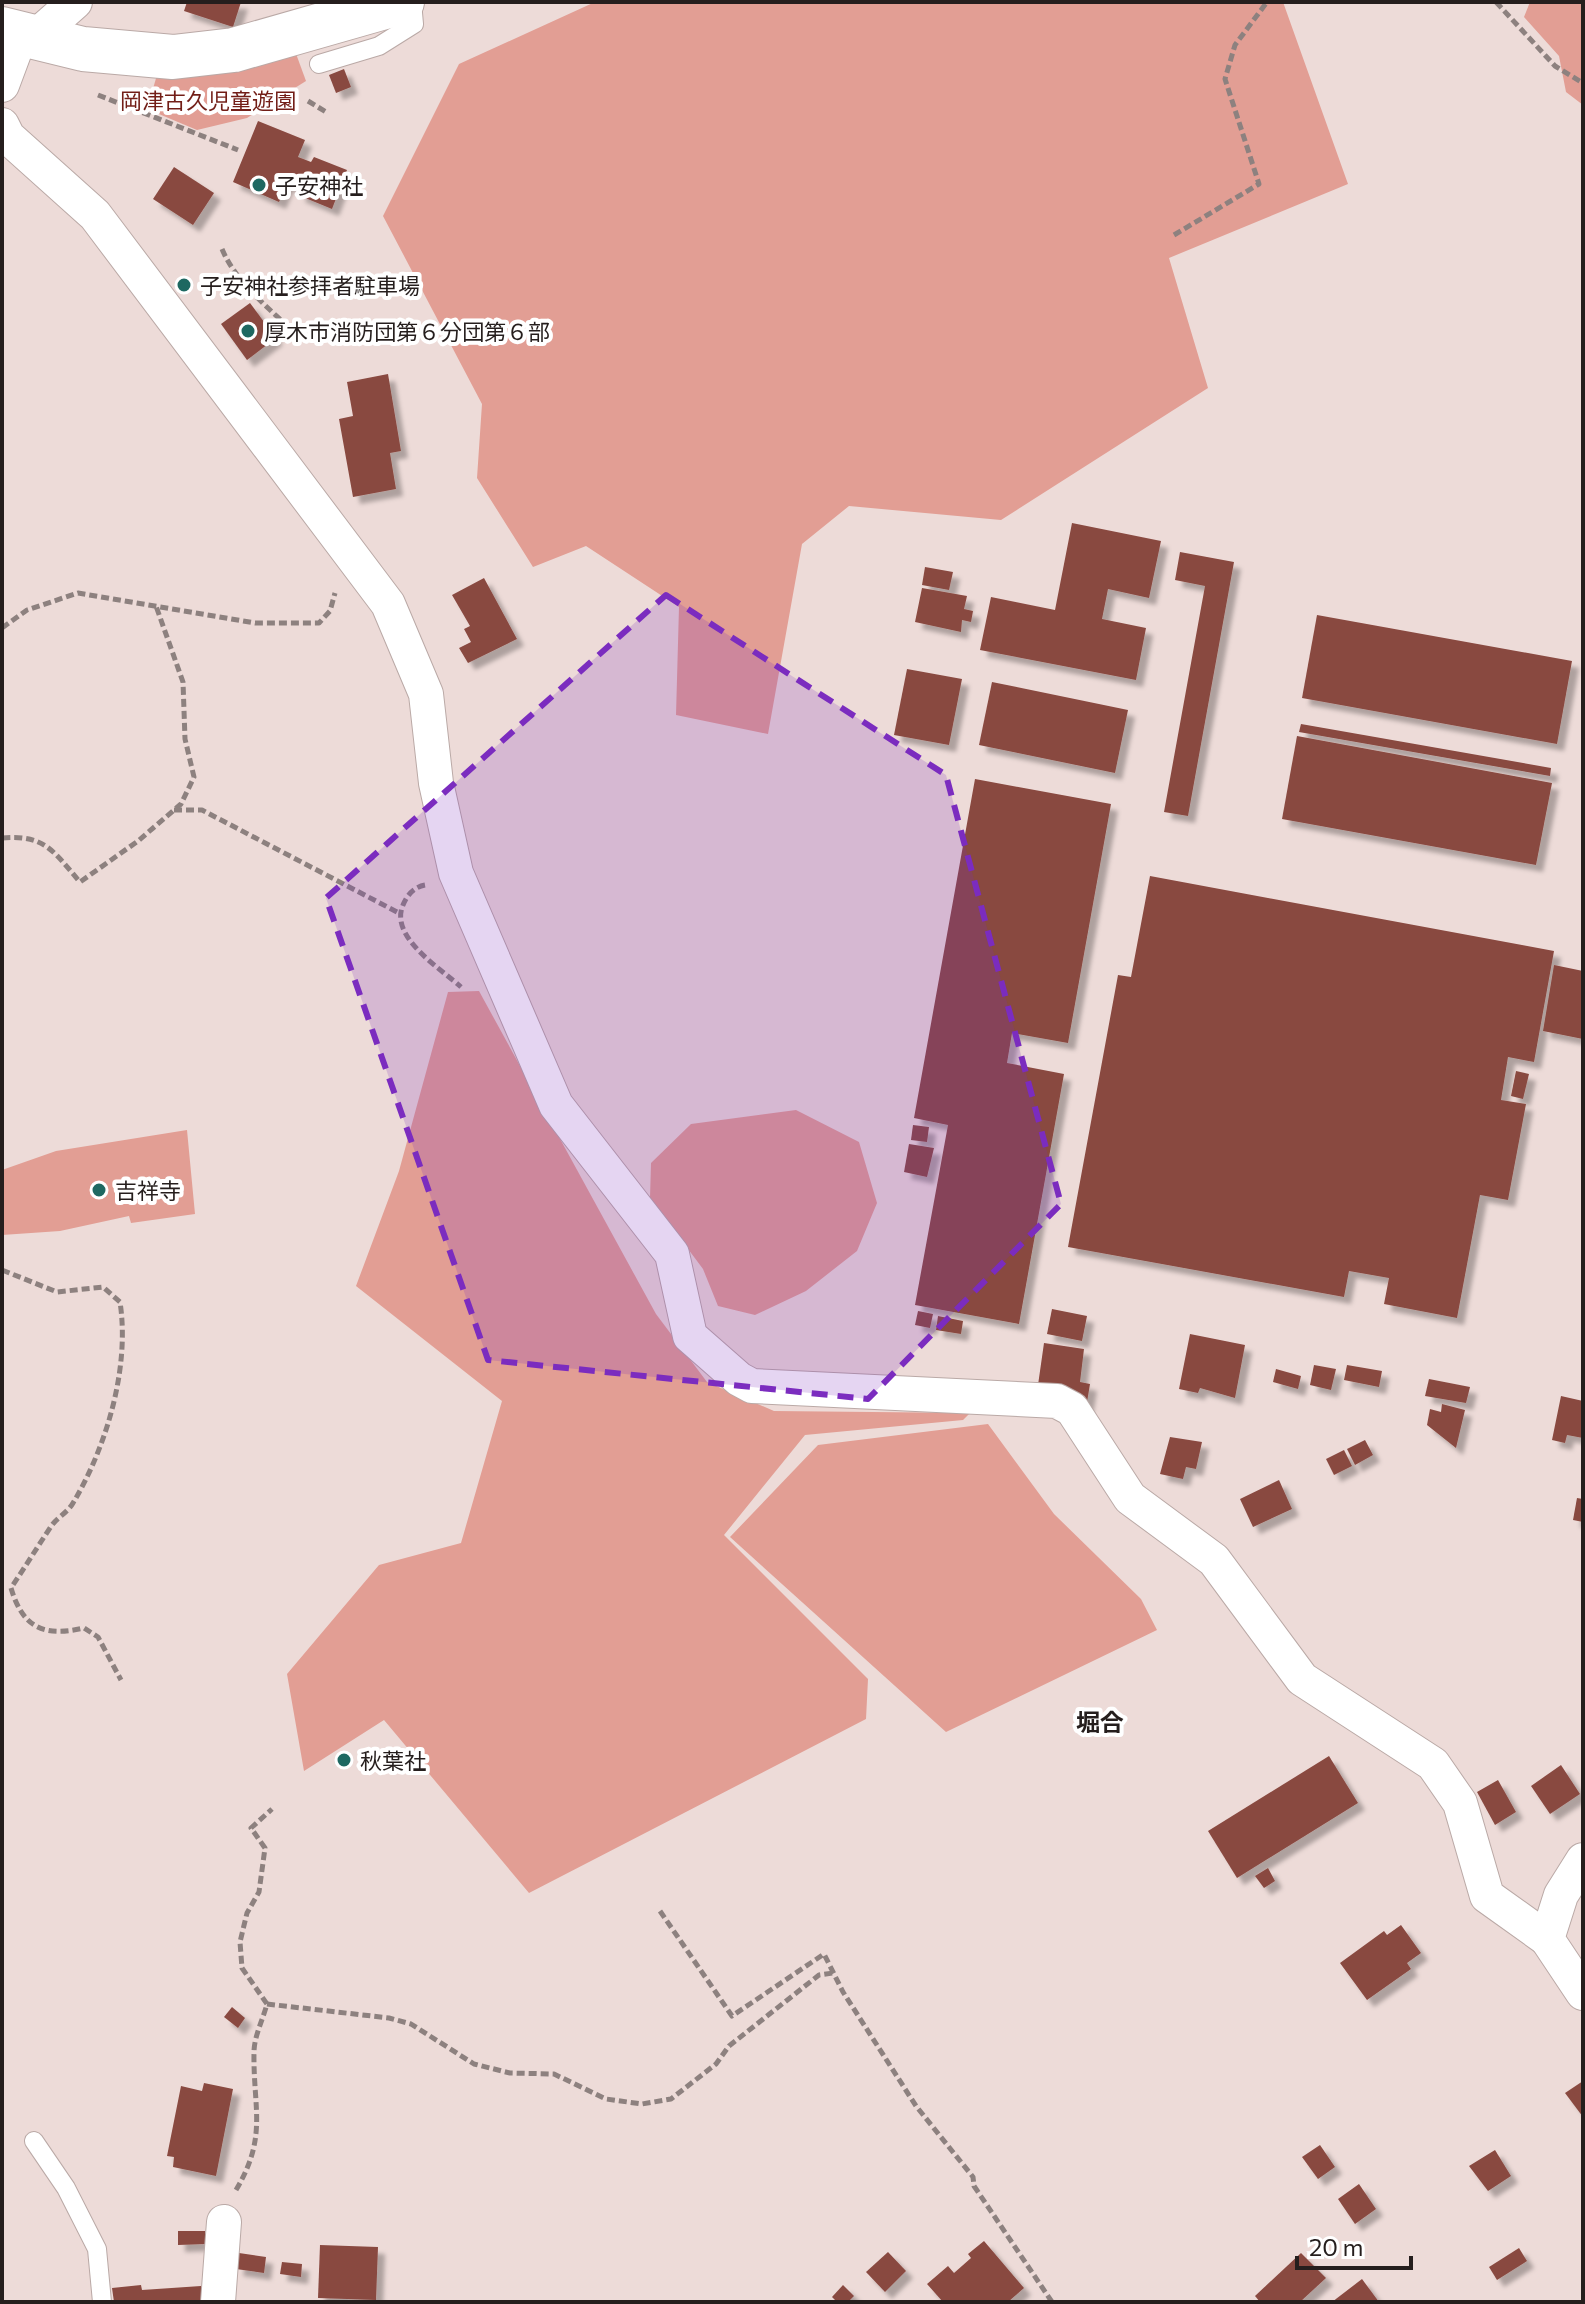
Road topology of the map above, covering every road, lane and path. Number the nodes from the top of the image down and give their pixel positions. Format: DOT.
graph roads {
  1 [pos="75,2"];
  2 [pos="402,2"];
  3 [pos="412,2"];
  4 [pos="1267,2"];
  5 [pos="1496,2"];
  6 [pos="18,34"];
  7 [pos="319,64"];
  8 [pos="1583,83"];
  9 [pos="2,85"];
  10 [pos="308,101"];
  11 [pos="127,103"];
  12 [pos="326,112"];
  13 [pos="2,125"];
  14 [pos="238,150"];
  15 [pos="1174,235"];
  16 [pos="222,249"];
  17 [pos="285,324"];
  18 [pos="348,549"];
  19 [pos="156,606"];
  20 [pos="2,628"];
  21 [pos="173,810"];
  22 [pos="2,838"];
  23 [pos="460,880"];
  24 [pos="399,913"];
  25 [pos="461,987"];
  26 [pos="2,1270"];
  27 [pos="121,1680"];
  28 [pos="272,1809"];
  29 [pos="1583,1860"];
  30 [pos="660,1911"];
  31 [pos="1547,1939"];
  32 [pos="833,1973"];
  33 [pos="1583,1993"];
  34 [pos="267,2004"];
  35 [pos="34,2141"];
  36 [pos="224,2222"];
  37 [pos="102,2302"];
  38 [pos="218,2302"];
  39 [pos="1052,2302"];
  1 -- 6 [label="street"];
  2 -- 6 [label="street"];
  3 -- 7 [label="lane"];
  4 -- 15 [label="path"];
  5 -- 8 [label="path"];
  6 -- 9 [label="street"];
  10 -- 12 [label="path"];
  11 -- 14 [label="path"];
  13 -- 18 [label="street"];
  16 -- 17 [label="path"];
  18 -- 19 [label="path"];
  18 -- 23 [label="street"];
  19 -- 20 [label="path"];
  19 -- 21 [label="path"];
  21 -- 22 [label="path"];
  21 -- 24 [label="path"];
  23 -- 24 [label="path"];
  23 -- 31 [label="street"];
  24 -- 25 [label="path"];
  26 -- 27 [label="path"];
  28 -- 34 [label="path"];
  29 -- 31 [label="street"];
  30 -- 32 [label="path"];
  31 -- 33 [label="street"];
  32 -- 34 [label="path"];
  32 -- 39 [label="path"];
  34 -- 36 [label="path"];
  35 -- 37 [label="lane"];
  36 -- 38 [label="street"];
}
